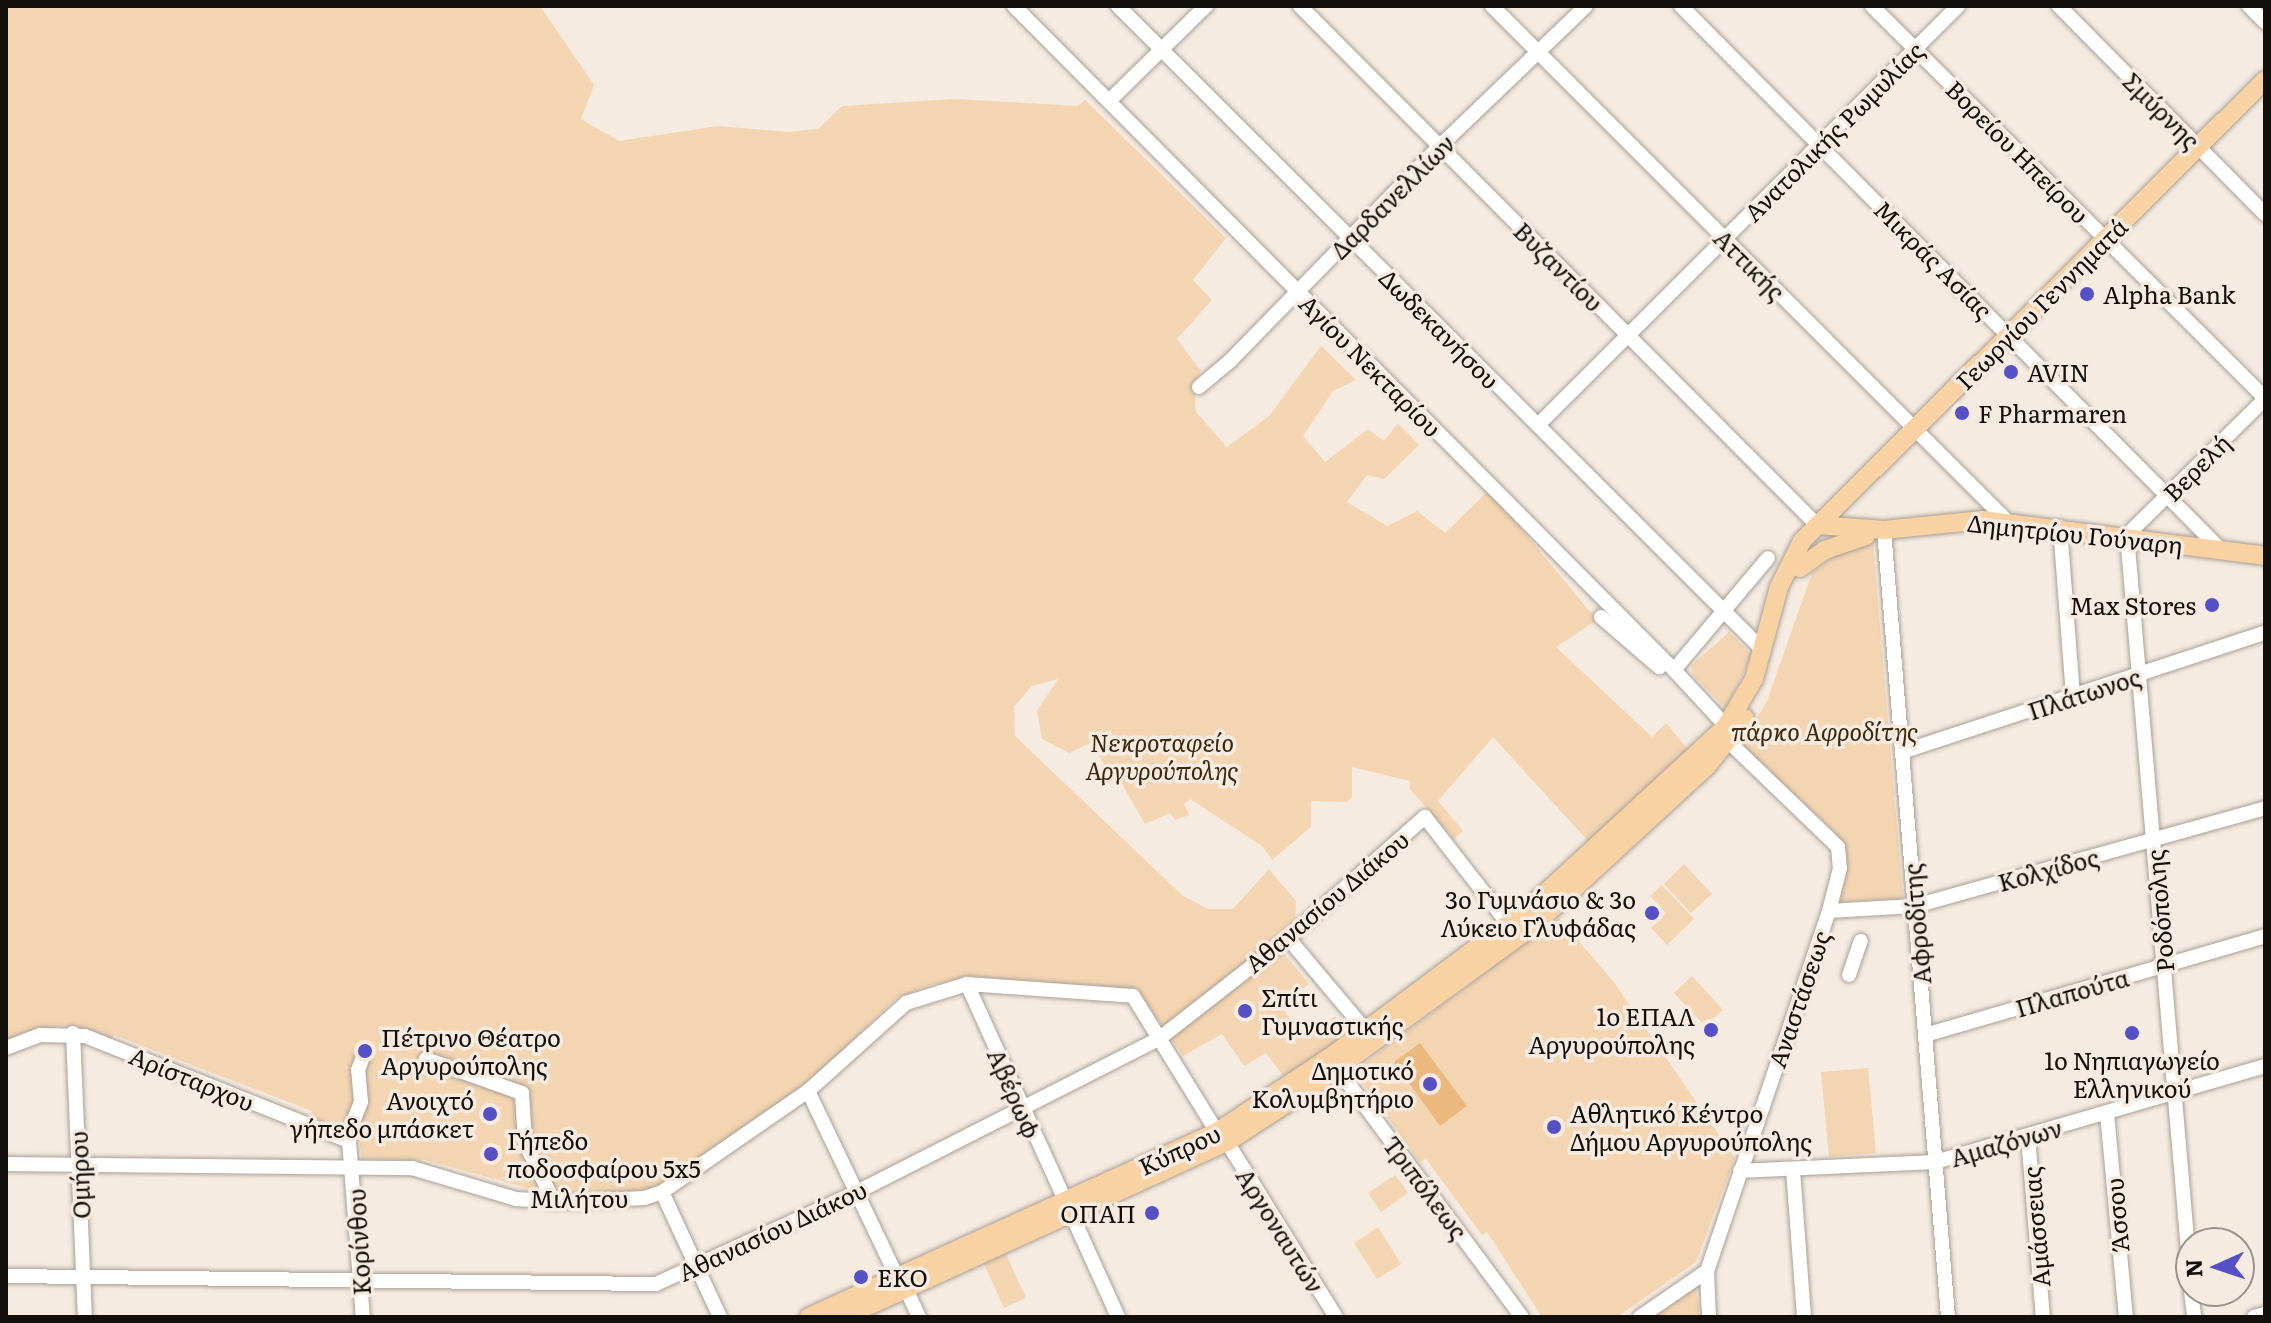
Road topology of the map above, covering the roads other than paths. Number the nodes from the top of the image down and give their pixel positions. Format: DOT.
graph roads {
  1 [pos="1014,6"];
  2 [pos="1118,6"];
  3 [pos="1206,6"];
  4 [pos="1300,6"];
  5 [pos="1492,6"];
  6 [pos="1586,6"];
  7 [pos="1681,6"];
  8 [pos="1872,6"];
  9 [pos="1958,6"];
  10 [pos="2059,6"];
  11 [pos="2249,6"];
  12 [pos="2265,22"];
  13 [pos="1915,49"];
  14 [pos="1161,50"];
  15 [pos="1539,53"];
  16 [pos="2265,80"];
  17 [pos="1109,101"];
  18 [pos="1820,144"];
  19 [pos="1440,146"];
  20 [pos="2199,146"];
  21 [pos="2265,214"];
  22 [pos="1350,238"];
  23 [pos="1725,239"];
  24 [pos="2105,239"];
  25 [pos="1297,291"];
  26 [pos="2010,334"];
  27 [pos="1628,335"];
  28 [pos="1199,387"];
  29 [pos="2265,399"];
  30 [pos="1538,425"];
  31 [pos="1915,429"];
  32 [pos="2168,495"];
  33 [pos="2008,522"];
  34 [pos="1817,525"];
  35 [pos="2060,527"];
  36 [pos="1884,530"];
  37 [pos="2127,535"];
  38 [pos="2219,548"];
  39 [pos="2265,556"];
  40 [pos="1768,558"];
  41 [pos="1800,568"];
  42 [pos="1723,610"];
  43 [pos="1601,617"];
  44 [pos="2265,633"];
  45 [pos="1763,650"];
  46 [pos="1674,670"];
  47 [pos="2139,676"];
  48 [pos="2073,695"];
  49 [pos="1728,735"];
  50 [pos="1902,752"];
  51 [pos="2265,808"];
  52 [pos="2153,840"];
  53 [pos="1915,906"];
  54 [pos="1829,911"];
  55 [pos="1513,931"];
  56 [pos="2265,936"];
  57 [pos="1288,938"];
  58 [pos="1861,941"];
  59 [pos="2164,966"];
  60 [pos="1849,975"];
  61 [pos="967,984"];
  62 [pos="1366,1031"];
  63 [pos="73,1033"];
  64 [pos="1925,1035"];
  65 [pos="1160,1038"];
  66 [pos="6,1048"];
  67 [pos="363,1057"];
  68 [pos="426,1059"];
  69 [pos="1333,1064"];
  70 [pos="2265,1066"];
  71 [pos="808,1091"];
  72 [pos="2175,1093"];
  73 [pos="1022,1111"];
  74 [pos="2107,1113"];
  75 [pos="510,1132"];
  76 [pos="2028,1136"];
  77 [pos="1222,1137"];
  78 [pos="525,1138"];
  79 [pos="346,1140"];
  80 [pos="1935,1162"];
  81 [pos="6,1164"];
  82 [pos="79,1164"];
  83 [pos="354,1167"];
  84 [pos="1793,1170"];
  85 [pos="1740,1171"];
  86 [pos="859,1191"];
  87 [pos="662,1192"];
  88 [pos="554,1202"];
  89 [pos="1065,1209"];
  90 [pos="2186,1227"];
  91 [pos="696,1264"];
  92 [pos="1707,1271"];
  93 [pos="6,1276"];
  94 [pos="83,1276"];
  95 [pos="360,1282"];
  96 [pos="902,1283"];
  97 [pos="85,1317"];
  98 [pos="363,1317"];
  99 [pos="720,1317"];
  100 [pos="809,1317"];
  101 [pos="844,1317"];
  102 [pos="919,1317"];
  103 [pos="1118,1317"];
  104 [pos="1336,1317"];
  105 [pos="1522,1317"];
  106 [pos="1640,1317"];
  107 [pos="1709,1317"];
  108 [pos="1804,1317"];
  109 [pos="1948,1317"];
  110 [pos="2043,1317"];
  111 [pos="2126,1317"];
  1 -- 17 [label="street, Αγίου Νεκταρίου"];
  2 -- 14 [label="street, Δωδεκανήσου"];
  3 -- 14 [label="street"];
  4 -- 19 [label="street, Βυζαντίου"];
  5 -- 15 [label="street, Αττικής"];
  6 -- 15 [label="street, Δαρδανελλίων"];
  7 -- 18 [label="street, Μικράς Ασίας"];
  8 -- 13 [label="street, Βορείου Ηπείρου"];
  9 -- 13 [label="street, Ανατολικής Ρωμυλίας"];
  10 -- 20 [label="street, Σμύρνης"];
  11 -- 12 [label="street"];
  13 -- 18 [label="street, Ανατολικής Ρωμυλίας"];
  13 -- 24 [label="street, Βορείου Ηπείρου"];
  14 -- 17 [label="street"];
  14 -- 22 [label="street, Δωδεκανήσου"];
  15 -- 19 [label="street, Δαρδανελλίων"];
  15 -- 23 [label="street, Αττικής"];
  16 -- 20 [label="main road, Γεωργίου Γεννηματά"];
  17 -- 25 [label="street, Αγίου Νεκταρίου"];
  18 -- 23 [label="street, Ανατολικής Ρωμυλίας"];
  18 -- 26 [label="street, Μικράς Ασίας"];
  19 -- 22 [label="street, Δαρδανελλίων"];
  19 -- 27 [label="street, Βυζαντίου"];
  20 -- 21 [label="street, Σμύρνης"];
  20 -- 24 [label="main road, Γεωργίου Γεννηματά"];
  22 -- 25 [label="street, Δαρδανελλίων"];
  22 -- 30 [label="street, Δωδεκανήσου"];
  23 -- 27 [label="street, Ανατολικής Ρωμυλίας"];
  23 -- 31 [label="street, Αττικής"];
  24 -- 26 [label="main road, Γεωργίου Γεννηματά"];
  24 -- 29 [label="street, Βορείου Ηπείρου"];
  25 -- 28 [label="street, Δαρδανελλίων"];
  25 -- 46 [label="street, Αγίου Νεκταρίου"];
  26 -- 31 [label="main road, Γεωργίου Γεννηματά"];
  26 -- 32 [label="street, Μικράς Ασίας"];
  27 -- 30 [label="street, Ανατολικής Ρωμυλίας"];
  27 -- 34 [label="street, Βυζαντίου"];
  29 -- 32 [label="street, Βερελή"];
  30 -- 42 [label="street, Δωδεκανήσου"];
  31 -- 33 [label="street, Αττικής"];
  31 -- 34 [label="main road, Γεωργίου Γεννηματά"];
  32 -- 37 [label="street, Βερελή"];
  32 -- 38 [label="street, Μικράς Ασίας"];
  33 -- 35 [label="main road, Δημητρίου Γούναρη"];
  33 -- 36 [label="main road, Δημητρίου Γούναρη"];
  34 -- 36 [label="main road"];
  34 -- 41 [label="main road, Γεωργίου Γεννηματά"];
  34 -- 45 [label="main road, Γεωργίου Γεννηματά"];
  35 -- 37 [label="main road, Δημητρίου Γούναρη"];
  35 -- 48 [label="street"];
  36 -- 41 [label="main road"];
  36 -- 50 [label="street, Αφροδίτης"];
  37 -- 38 [label="main road, Δημητρίου Γούναρη"];
  37 -- 47 [label="street, Ροδόπολης"];
  38 -- 39 [label="main road, Δημητρίου Γούναρη"];
  40 -- 42 [label="street"];
  41 -- 49 [label="main road, Γεωργίου Γεννηματά"];
  42 -- 45 [label="street, Δωδεκανήσου"];
  42 -- 46 [label="street"];
  43 -- 46 [label="street"];
  44 -- 47 [label="street, Πλάτωνος"];
  45 -- 49 [label="main road, Γεωργίου Γεννηματά"];
  46 -- 49 [label="street, Αγίου Νεκταρίου"];
  47 -- 48 [label="street, Πλάτωνος"];
  47 -- 52 [label="street, Ροδόπολης"];
  48 -- 50 [label="street, Πλάτωνος"];
  49 -- 54 [label="street, Αγίου Νεκταρίου"];
  49 -- 55 [label="main road, Κύπρου"];
  50 -- 53 [label="street, Αφροδίτης"];
  51 -- 52 [label="street, Κολχίδος"];
  52 -- 53 [label="street, Κολχίδος"];
  52 -- 59 [label="street, Ροδόπολης"];
  53 -- 54 [label="street, Κολχίδος"];
  53 -- 64 [label="street, Αφροδίτης"];
  54 -- 85 [label="street, Αναστάσεως"];
  55 -- 57 [label="street, Αθανασίου Διάκου"];
  55 -- 62 [label="main road, Κύπρου"];
  55 -- 69 [label="main road, Κύπρου"];
  56 -- 59 [label="street, Πλαπούτα"];
  57 -- 62 [label="street"];
  57 -- 65 [label="street, Αθανασίου Διάκου"];
  58 -- 60 [label="street"];
  59 -- 64 [label="street, Πλαπούτα"];
  59 -- 72 [label="street, Ροδόπολης"];
  61 -- 65 [label="street, Μιλήτου"];
  61 -- 71 [label="street, Μιλήτου"];
  61 -- 73 [label="street, Αβέρωφ"];
  62 -- 69 [label="main road, Κύπρου"];
  63 -- 66 [label="street, Αρίσταρχου"];
  63 -- 79 [label="street, Αρίσταρχου"];
  63 -- 82 [label="street, Ομήρου"];
  64 -- 80 [label="street, Αφροδίτης"];
  65 -- 73 [label="street, Αθανασίου Διάκου"];
  65 -- 77 [label="street, Αργοναυτών"];
  67 -- 79 [label="street"];
  68 -- 78 [label="street"];
  69 -- 77 [label="main road, Κύπρου"];
  69 -- 105 [label="street, Τριπόλεως"];
  70 -- 72 [label="street, Αμαζόνων"];
  71 -- 86 [label="street"];
  71 -- 87 [label="street, Μιλήτου"];
  72 -- 74 [label="street, Αμαζόνων"];
  72 -- 90 [label="street, Ροδόπολης"];
  73 -- 86 [label="street, Αθανασίου Διάκου"];
  73 -- 89 [label="street, Αβέρωφ"];
  74 -- 76 [label="street, Αμαζόνων"];
  74 -- 111 [label="street, Άσσου"];
  75 -- 78 [label="street"];
  76 -- 80 [label="street, Αμαζόνων"];
  76 -- 110 [label="street, Αμάσσειας"];
  77 -- 89 [label="main road, Κύπρου"];
  77 -- 104 [label="street, Αργοναυτών"];
  78 -- 88 [label="street"];
  79 -- 83 [label="street"];
  80 -- 84 [label="street, Αμαζόνων"];
  80 -- 109 [label="street, Αφροδίτης"];
  81 -- 82 [label="street, Μιλήτου"];
  82 -- 83 [label="street, Μιλήτου"];
  82 -- 94 [label="street, Ομήρου"];
  83 -- 88 [label="street, Μιλήτου"];
  83 -- 95 [label="street, Κορίνθου"];
  84 -- 85 [label="street, Αμαζόνων"];
  84 -- 108 [label="street"];
  85 -- 92 [label="street, Αναστάσεως"];
  86 -- 91 [label="street, Αθανασίου Διάκου"];
  86 -- 96 [label="street"];
  87 -- 88 [label="street, Μιλήτου"];
  87 -- 91 [label="street"];
  89 -- 96 [label="main road, Κύπρου"];
  89 -- 103 [label="street, Αβέρωφ"];
  91 -- 95 [label="street, Αθανασίου Διάκου"];
  91 -- 99 [label="street"];
  92 -- 106 [label="street"];
  92 -- 107 [label="street, Αναστάσεως"];
  93 -- 94 [label="street, Αθανασίου Διάκου"];
  94 -- 95 [label="street, Αθανασίου Διάκου"];
  94 -- 97 [label="street, Ομήρου"];
  95 -- 98 [label="street, Κορίνθου"];
  96 -- 100 [label="main road, Κύπρου"];
  96 -- 101 [label="main road, Κύπρου"];
  96 -- 102 [label="street"];
}
